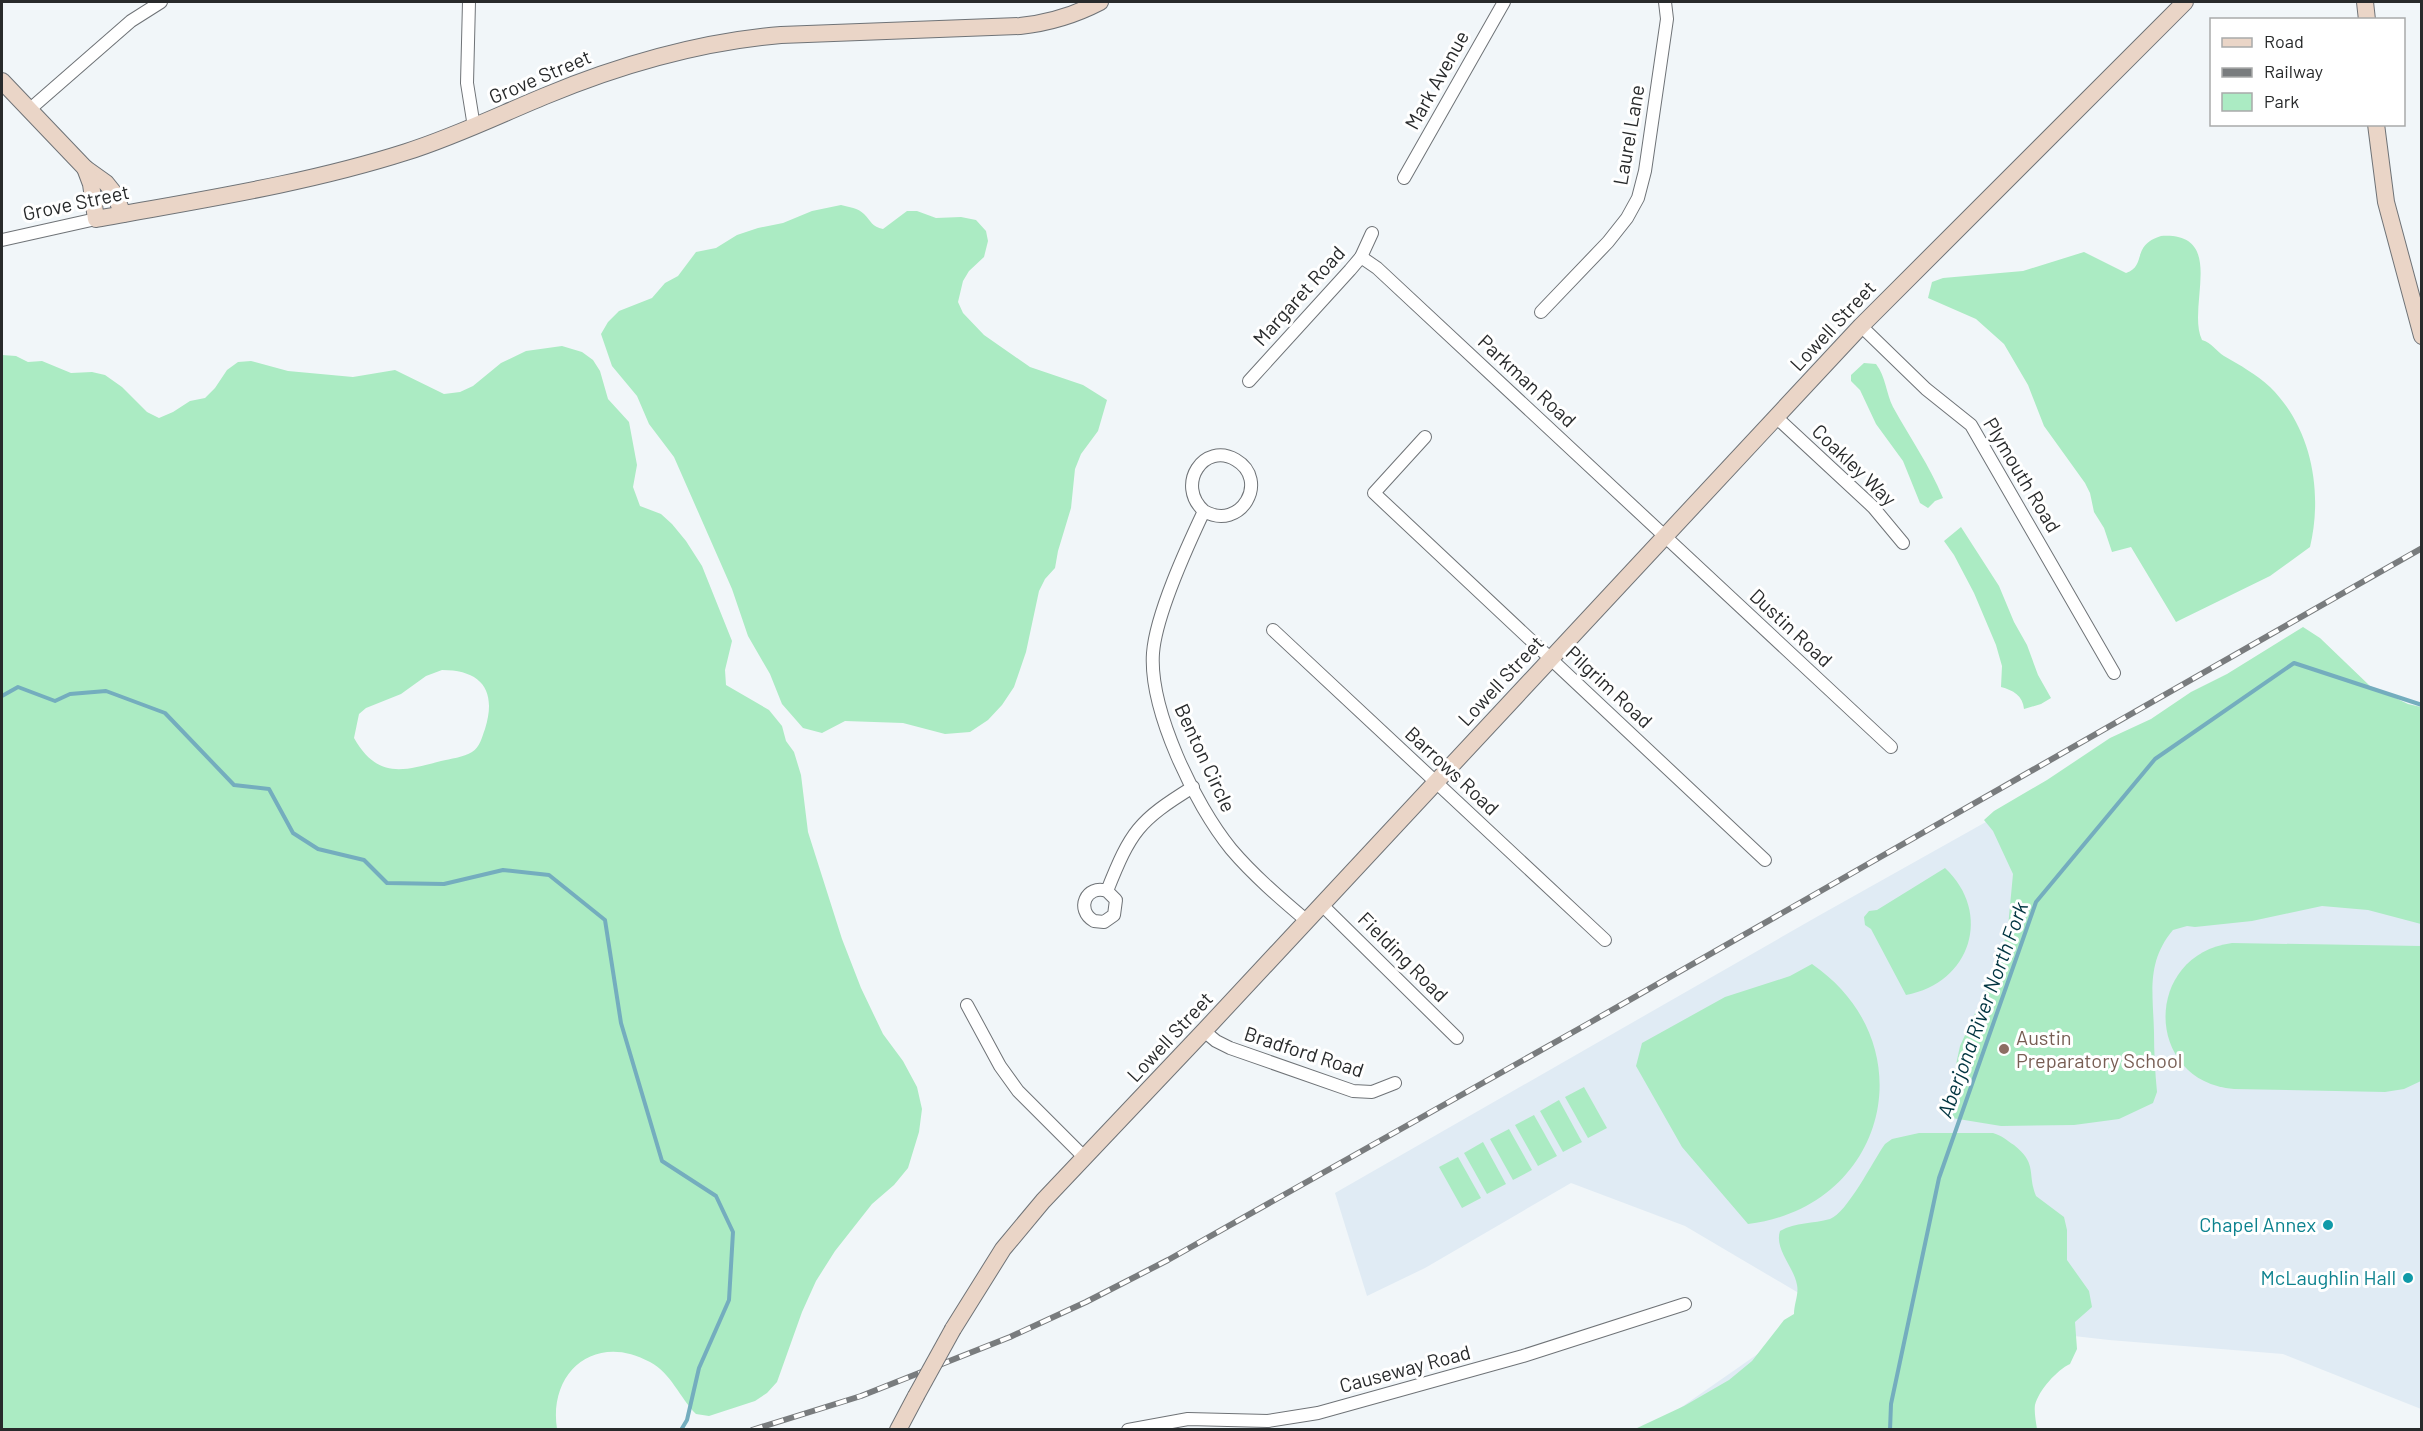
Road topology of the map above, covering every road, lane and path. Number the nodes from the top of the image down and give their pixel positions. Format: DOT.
graph roads {
  1 [pos="161,2"];
  2 [pos="469,2"];
  3 [pos="1100,2"];
  4 [pos="1504,2"];
  5 [pos="1668,2"];
  6 [pos="2185,2"];
  7 [pos="2365,2"];
  8 [pos="2367,18"];
  9 [pos="2,81"];
  10 [pos="29,110"];
  11 [pos="2376,126"];
  12 [pos="474,127"];
  13 [pos="85,168"];
  14 [pos="1404,178"];
  15 [pos="123,214"];
  16 [pos="96,219"];
  17 [pos="1372,233"];
  18 [pos="2,240"];
  19 [pos="1360,257"];
  20 [pos="1541,312"];
  21 [pos="1861,326"];
  22 [pos="2421,336"];
  23 [pos="1249,381"];
  24 [pos="1776,417"];
  25 [pos="1425,437"];
  26 [pos="1204,511"];
  27 [pos="1665,536"];
  28 [pos="1903,543"];
  29 [pos="1273,630"];
  30 [pos="1550,660"];
  31 [pos="2114,673"];
  32 [pos="1891,747"];
  33 [pos="1435,782"];
  34 [pos="1193,787"];
  35 [pos="1765,860"];
  36 [pos="1107,891"];
  37 [pos="1322,905"];
  38 [pos="1307,921"];
  39 [pos="1605,940"];
  40 [pos="967,1005"];
  41 [pos="1204,1031"];
  42 [pos="1457,1038"];
  43 [pos="1395,1083"];
  44 [pos="1084,1157"];
  45 [pos="1685,1304"];
  46 [pos="903,1428"];
  47 [pos="1128,1430"];
  1 -- 10 [label="street"];
  2 -- 12 [label="street"];
  3 -- 12 [label="main road, Grove Street"];
  4 -- 14 [label="street, Mark Avenue"];
  5 -- 20 [label="street, Laurel Lane"];
  6 -- 21 [label="main road, Lowell Street"];
  7 -- 8 [label="main road"];
  9 -- 10 [label="main road"];
  10 -- 13 [label="main road"];
  11 -- 22 [label="main road"];
  12 -- 15 [label="main road, Grove Street"];
  13 -- 15 [label="main road"];
  13 -- 16 [label="main road"];
  15 -- 16 [label="main road, Grove Street"];
  16 -- 18 [label="street, Grove Street"];
  17 -- 19 [label="street, Margaret Road"];
  19 -- 23 [label="street, Margaret Road"];
  19 -- 27 [label="street, Parkman Road"];
  21 -- 24 [label="main road, Lowell Street"];
  21 -- 31 [label="street, Plymouth Road"];
  24 -- 27 [label="main road, Lowell Street"];
  24 -- 28 [label="street, Coakley Way"];
  25 -- 30 [label="street, Pilgrim Road"];
  26 -- 26 [label="street"];
  26 -- 34 [label="street, Benton Circle"];
  27 -- 30 [label="main road, Lowell Street"];
  27 -- 32 [label="street, Dustin Road"];
  29 -- 33 [label="street, Barrows Road"];
  30 -- 33 [label="main road, Lowell Street"];
  30 -- 35 [label="street, Pilgrim Road"];
  33 -- 37 [label="main road, Lowell Street"];
  33 -- 39 [label="street, Barrows Road"];
  34 -- 36 [label="street"];
  34 -- 38 [label="street, Benton Circle"];
  37 -- 38 [label="main road, Lowell Street"];
  37 -- 42 [label="street, Fielding Road"];
  38 -- 41 [label="main road, Lowell Street"];
  40 -- 44 [label="street"];
  41 -- 43 [label="street, Bradford Road"];
  41 -- 44 [label="main road, Lowell Street"];
  44 -- 46 [label="main road, Lowell Street, bridge"];
  45 -- 47 [label="street, Causeway Road"];
}
